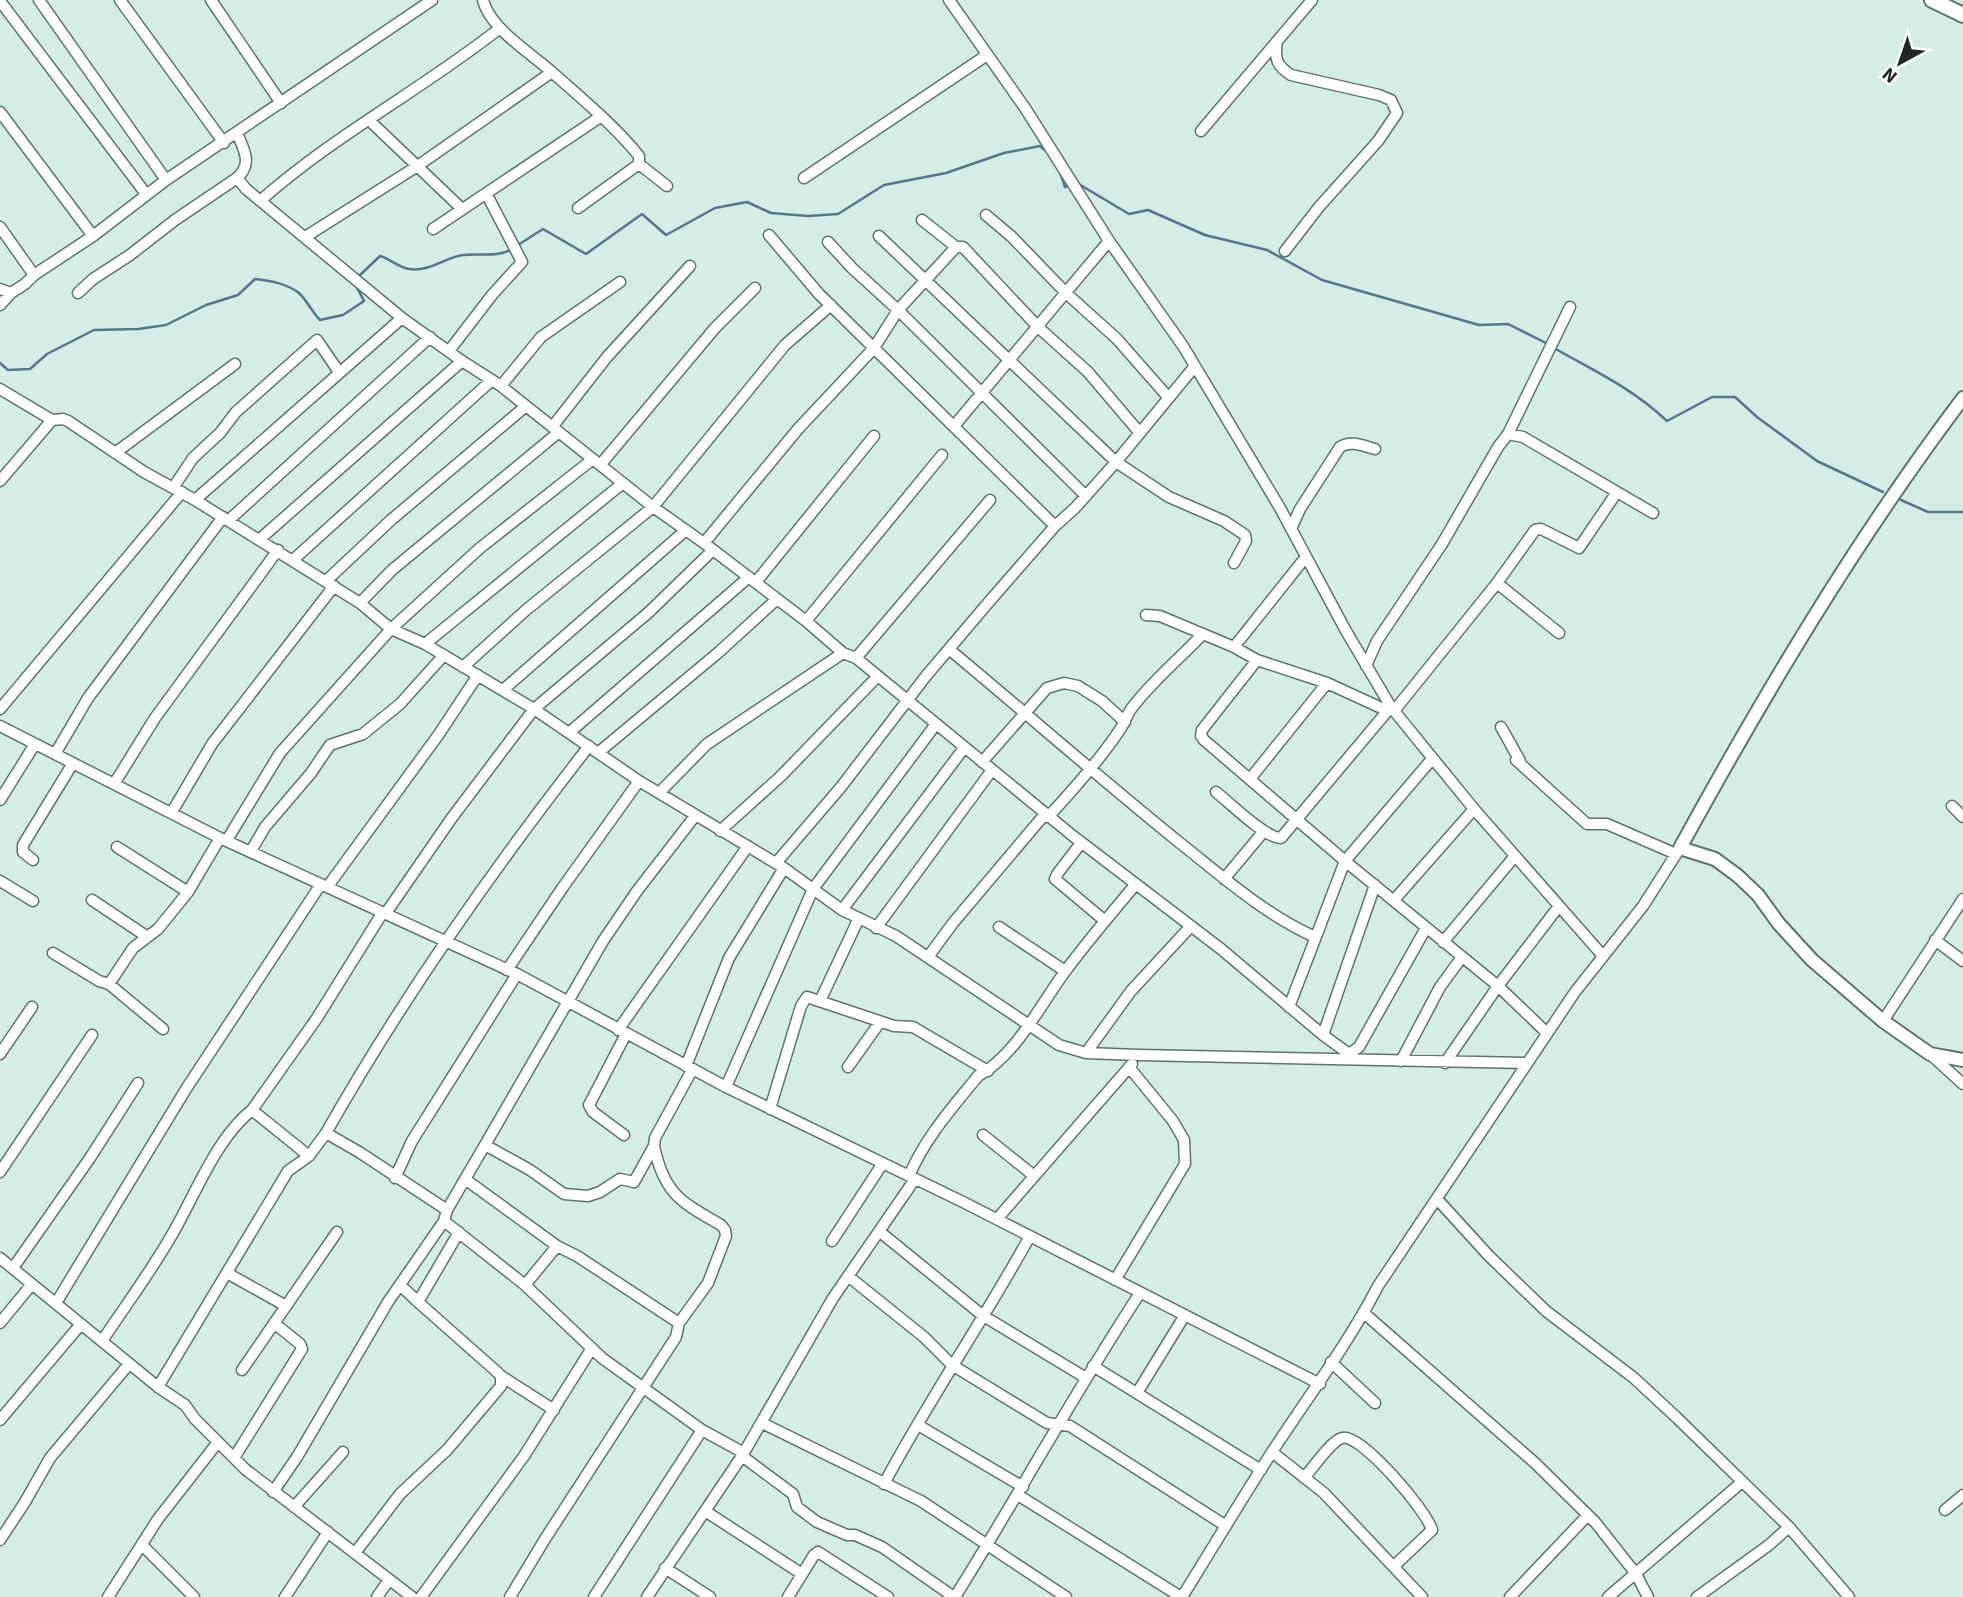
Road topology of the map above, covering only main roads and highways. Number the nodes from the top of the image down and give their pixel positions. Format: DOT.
graph roads {
  1 [pos="1936,1"];
  2 [pos="1963,15"];
  1 -- 2 [label="main road"];
}
